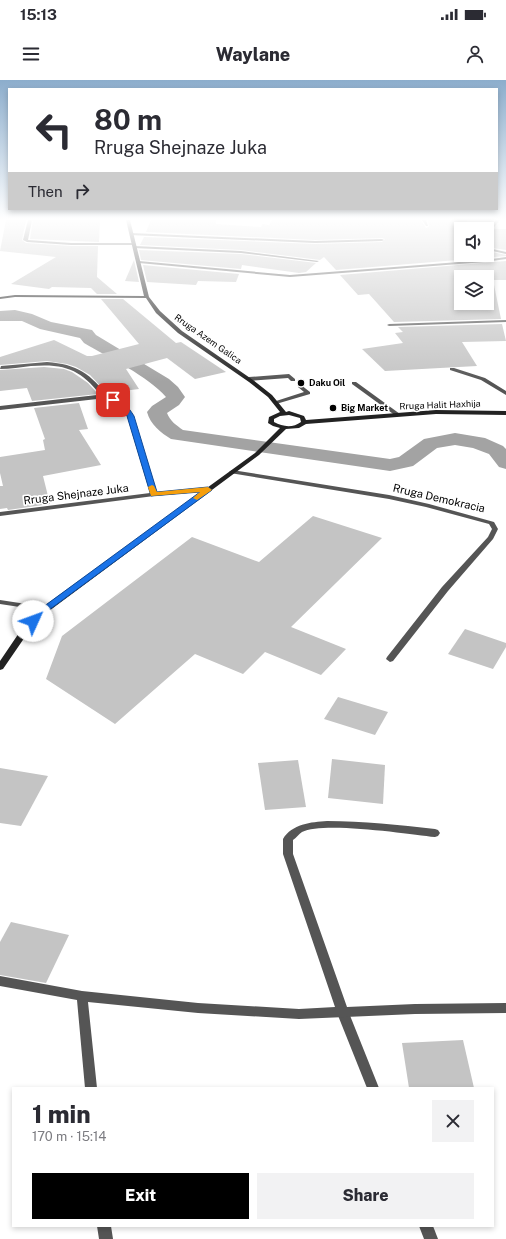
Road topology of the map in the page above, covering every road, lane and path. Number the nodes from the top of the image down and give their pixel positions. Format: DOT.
graph roads {
  1 [pos="142,274"];
  2 [pos="277,274"];
  3 [pos="323,274"];
  4 [pos="0,294"];
  5 [pos="15,296"];
  6 [pos="147,297"];
  7 [pos="0,298"];
  8 [pos="506,321"];
  9 [pos="389,325"];
  10 [pos="1,368"];
  11 [pos="452,369"];
  12 [pos="249,379"];
  13 [pos="293,380"];
  14 [pos="354,383"];
  15 [pos="301,387"];
  16 [pos="506,392"];
  17 [pos="106,398"];
  18 [pos="276,402"];
  19 [pos="0,408"];
  20 [pos="284,413"];
  21 [pos="506,413"];
  22 [pos="398,415"];
  23 [pos="304,422"];
  24 [pos="284,428"];
  25 [pos="232,472"];
  26 [pos="208,490"];
  27 [pos="154,494"];
  28 [pos="0,514"];
  29 [pos="0,602"];
  30 [pos="46,609"];
  31 [pos="390,659"];
  32 [pos="0,667"];
  33 [pos="435,833"];
  34 [pos="0,981"];
  35 [pos="82,996"];
  36 [pos="506,1008"];
  37 [pos="343,1013"];
  38 [pos="91,1087"];
  39 [pos="372,1087"];
  40 [pos="104,1227"];
  41 [pos="426,1227"];
  42 [pos="106,1239"];
  43 [pos="431,1239"];
  1 -- 6 [label="main road, Rruga Azem Galica"];
  2 -- 3 [label="street"];
  4 -- 5 [label="main road"];
  5 -- 6 [label="main road"];
  5 -- 7 [label="main road"];
  6 -- 12 [label="main road, Rruga Azem Galica"];
  8 -- 9 [label="street"];
  10 -- 17 [label="street"];
  11 -- 16 [label="street"];
  12 -- 13 [label="street"];
  12 -- 18 [label="main road, Rruga Azem Galica"];
  14 -- 22 [label="street"];
  15 -- 18 [label="street"];
  17 -- 19 [label="street"];
  17 -- 27 [label="street"];
  18 -- 20 [label="main road, Rruga Azem Galica"];
  20 -- 23 [label="main road"];
  20 -- 24 [label="main road"];
  21 -- 22 [label="main road, Rruga Halit Haxhija"];
  22 -- 23 [label="main road, Rruga Halit Haxhija"];
  23 -- 24 [label="main road, Rruga Halit Haxhija"];
  24 -- 25 [label="main road"];
  25 -- 26 [label="main road"];
  25 -- 31 [label="street, Rruga Demokracia"];
  26 -- 27 [label="street, Rruga Shejnaze Juka"];
  26 -- 30 [label="main road"];
  27 -- 28 [label="street, Rruga Shejnaze Juka"];
  29 -- 30 [label="street"];
  30 -- 32 [label="main road"];
  33 -- 37 [label="street"];
  34 -- 35 [label="street"];
  35 -- 37 [label="street"];
  35 -- 38 [label="street"];
  36 -- 37 [label="street"];
  37 -- 39 [label="street"];
  40 -- 42 [label="street"];
  41 -- 43 [label="street"];
}
